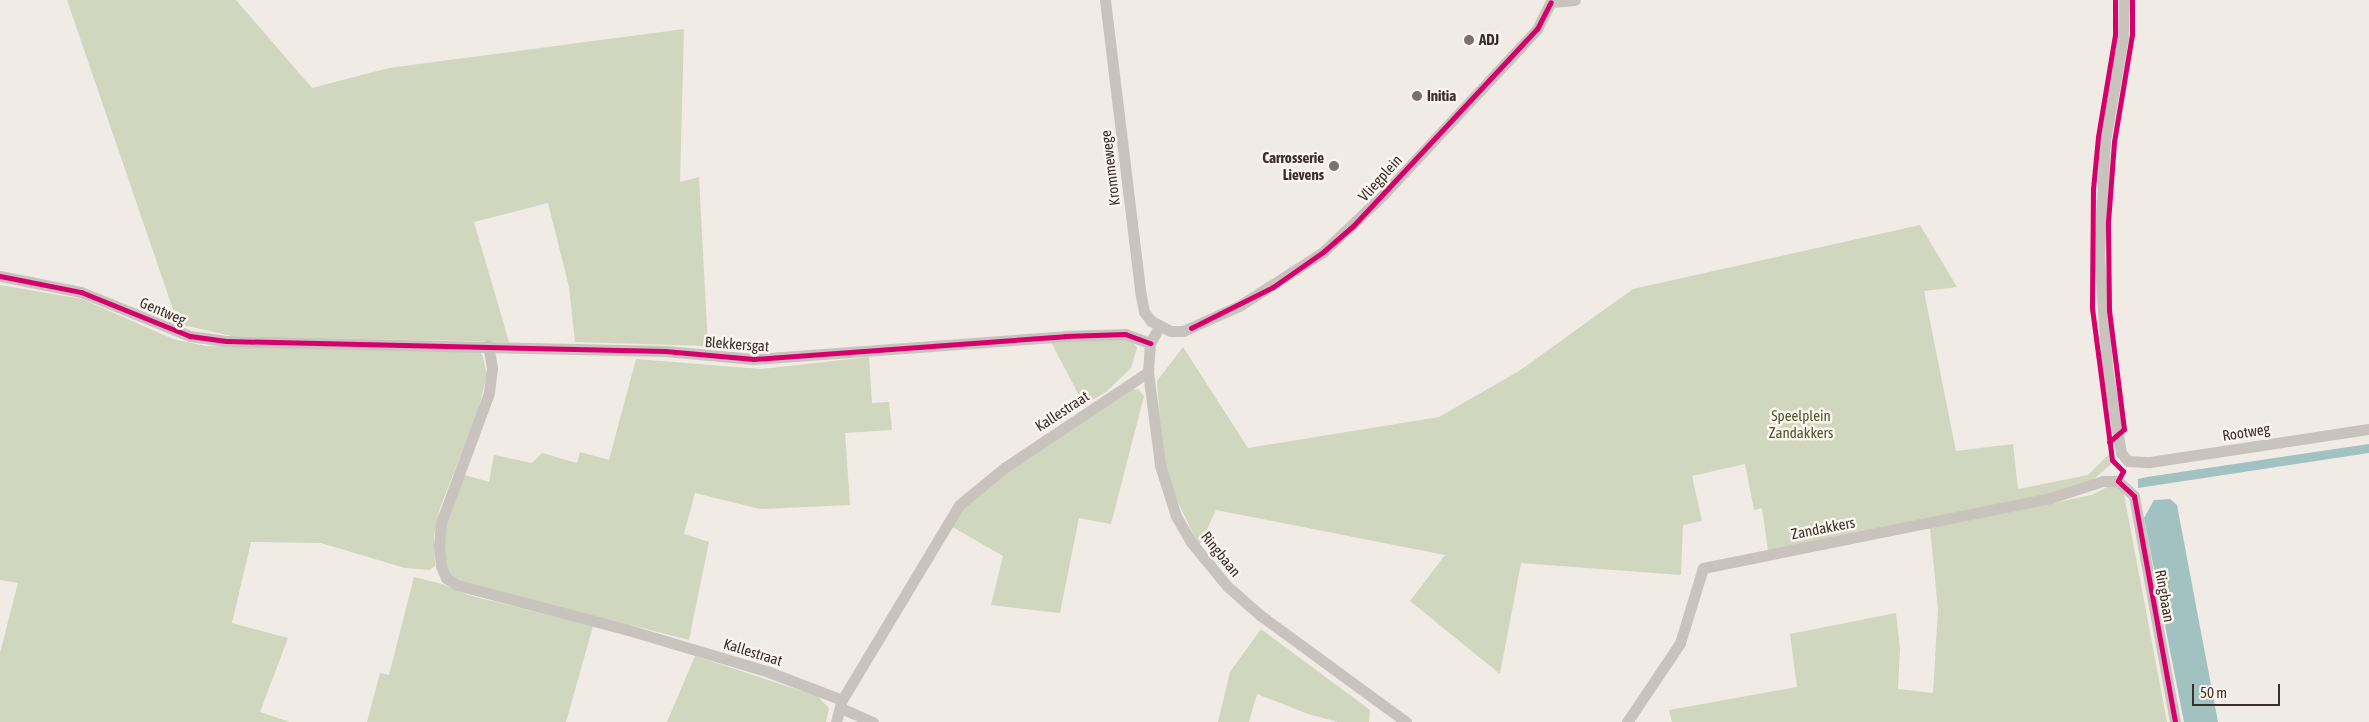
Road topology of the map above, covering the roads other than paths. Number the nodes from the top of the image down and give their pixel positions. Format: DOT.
graph roads {
  1 [pos="1105,0"];
  2 [pos="1575,0"];
  3 [pos="2124,0"];
  4 [pos="1550,1"];
  5 [pos="0,276"];
  6 [pos="1158,327"];
  7 [pos="321,342"];
  8 [pos="1150,343"];
  9 [pos="488,345"];
  10 [pos="1148,372"];
  11 [pos="2369,429"];
  12 [pos="2118,481"];
  13 [pos="842,704"];
  14 [pos="836,722"];
  15 [pos="873,722"];
  16 [pos="1406,722"];
  17 [pos="1627,722"];
  18 [pos="2175,722"];
  1 -- 6 [label="street, Krommewege"];
  2 -- 4 [label="street, Vliegplein"];
  3 -- 11 [label="street, Rootweg"];
  4 -- 6 [label="street, Vliegplein"];
  5 -- 7 [label="street, Gentweg"];
  6 -- 8 [label="street, Ringbaan"];
  7 -- 9 [label="street, Blekkersgat"];
  8 -- 9 [label="street, Blekkersgat"];
  8 -- 10 [label="street, Ringbaan"];
  9 -- 13 [label="street, Kallestraat"];
  10 -- 13 [label="street, Kallestraat"];
  10 -- 16 [label="street, Ringbaan"];
  12 -- 17 [label="street, Zandakkers"];
  12 -- 18 [label="street, Ringbaan"];
  13 -- 14 [label="street"];
  13 -- 15 [label="street, Kallestraat"];
}
